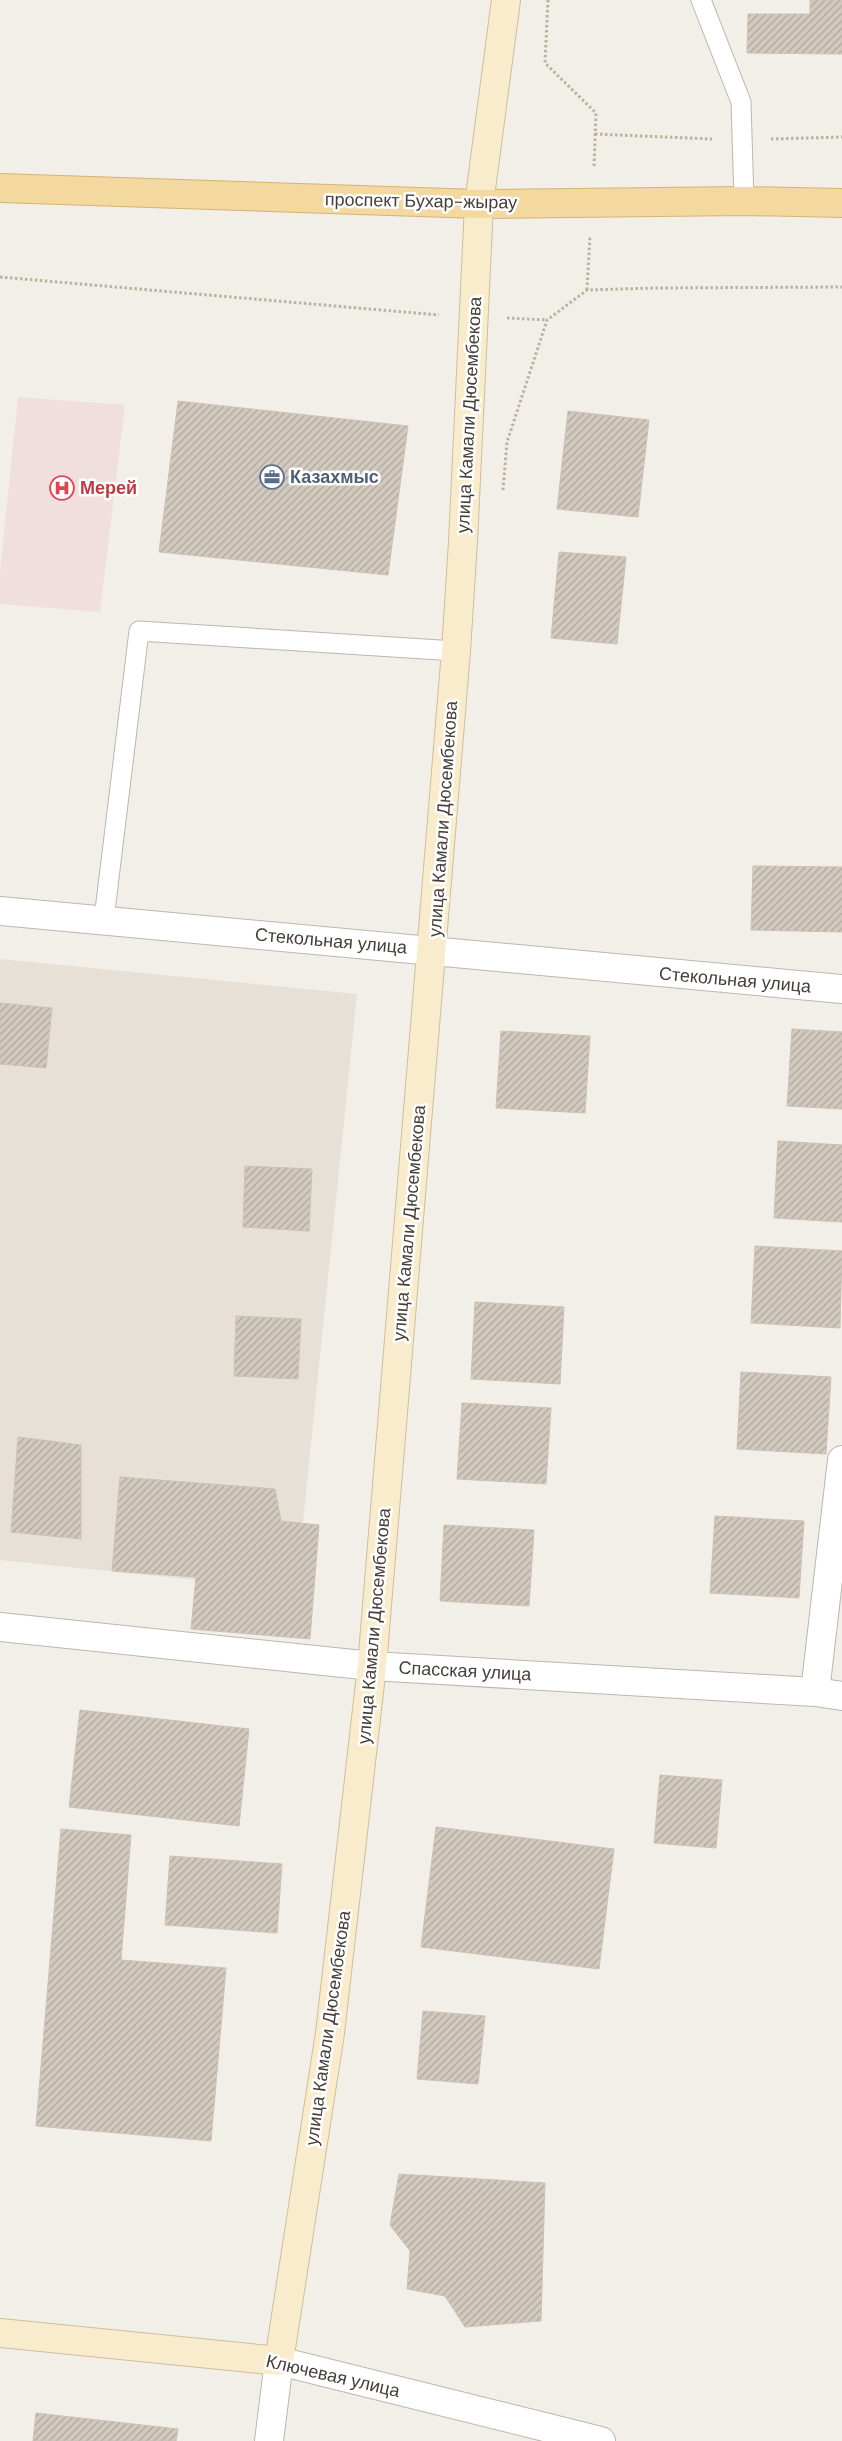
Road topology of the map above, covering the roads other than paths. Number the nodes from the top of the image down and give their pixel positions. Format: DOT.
graph roads {
  1 [pos="506,0"];
  2 [pos="701,0"];
  3 [pos="0,188"];
  4 [pos="744,201"];
  5 [pos="842,203"];
  6 [pos="479,204"];
  7 [pos="456,651"];
  8 [pos="0,911"];
  9 [pos="104,919"];
  10 [pos="432,951"];
  11 [pos="842,989"];
  12 [pos="842,1460"];
  13 [pos="0,1627"];
  14 [pos="372,1666"];
  15 [pos="815,1692"];
  16 [pos="842,1696"];
  17 [pos="0,2333"];
  18 [pos="279,2361"];
  19 [pos="269,2441"];
  20 [pos="601,2441"];
  1 -- 6 [label="main road, улица Камали Дюсембекова"];
  2 -- 4 [label="lane"];
  3 -- 6 [label="main road, проспект Бухар-жырау"];
  4 -- 5 [label="main road, проспект Бухар-жырау"];
  4 -- 6 [label="main road, проспект Бухар-жырау"];
  6 -- 7 [label="main road, улица Камали Дюсембекова"];
  7 -- 9 [label="lane"];
  7 -- 10 [label="main road, улица Камали Дюсембекова"];
  8 -- 9 [label="street, Стекольная улица"];
  9 -- 10 [label="street, Стекольная улица"];
  10 -- 11 [label="street, Стекольная улица"];
  10 -- 14 [label="main road, улица Камали Дюсембекова"];
  12 -- 15 [label="street"];
  13 -- 14 [label="street, Спасская улица"];
  14 -- 15 [label="street, Спасская улица"];
  14 -- 18 [label="main road, улица Камали Дюсембекова"];
  15 -- 16 [label="street, Спасская улица"];
  17 -- 18 [label="main road, Ключевая улица"];
  18 -- 19 [label="street, улица Камали Дюсембекова"];
  18 -- 20 [label="street, Ключевая улица"];
}
